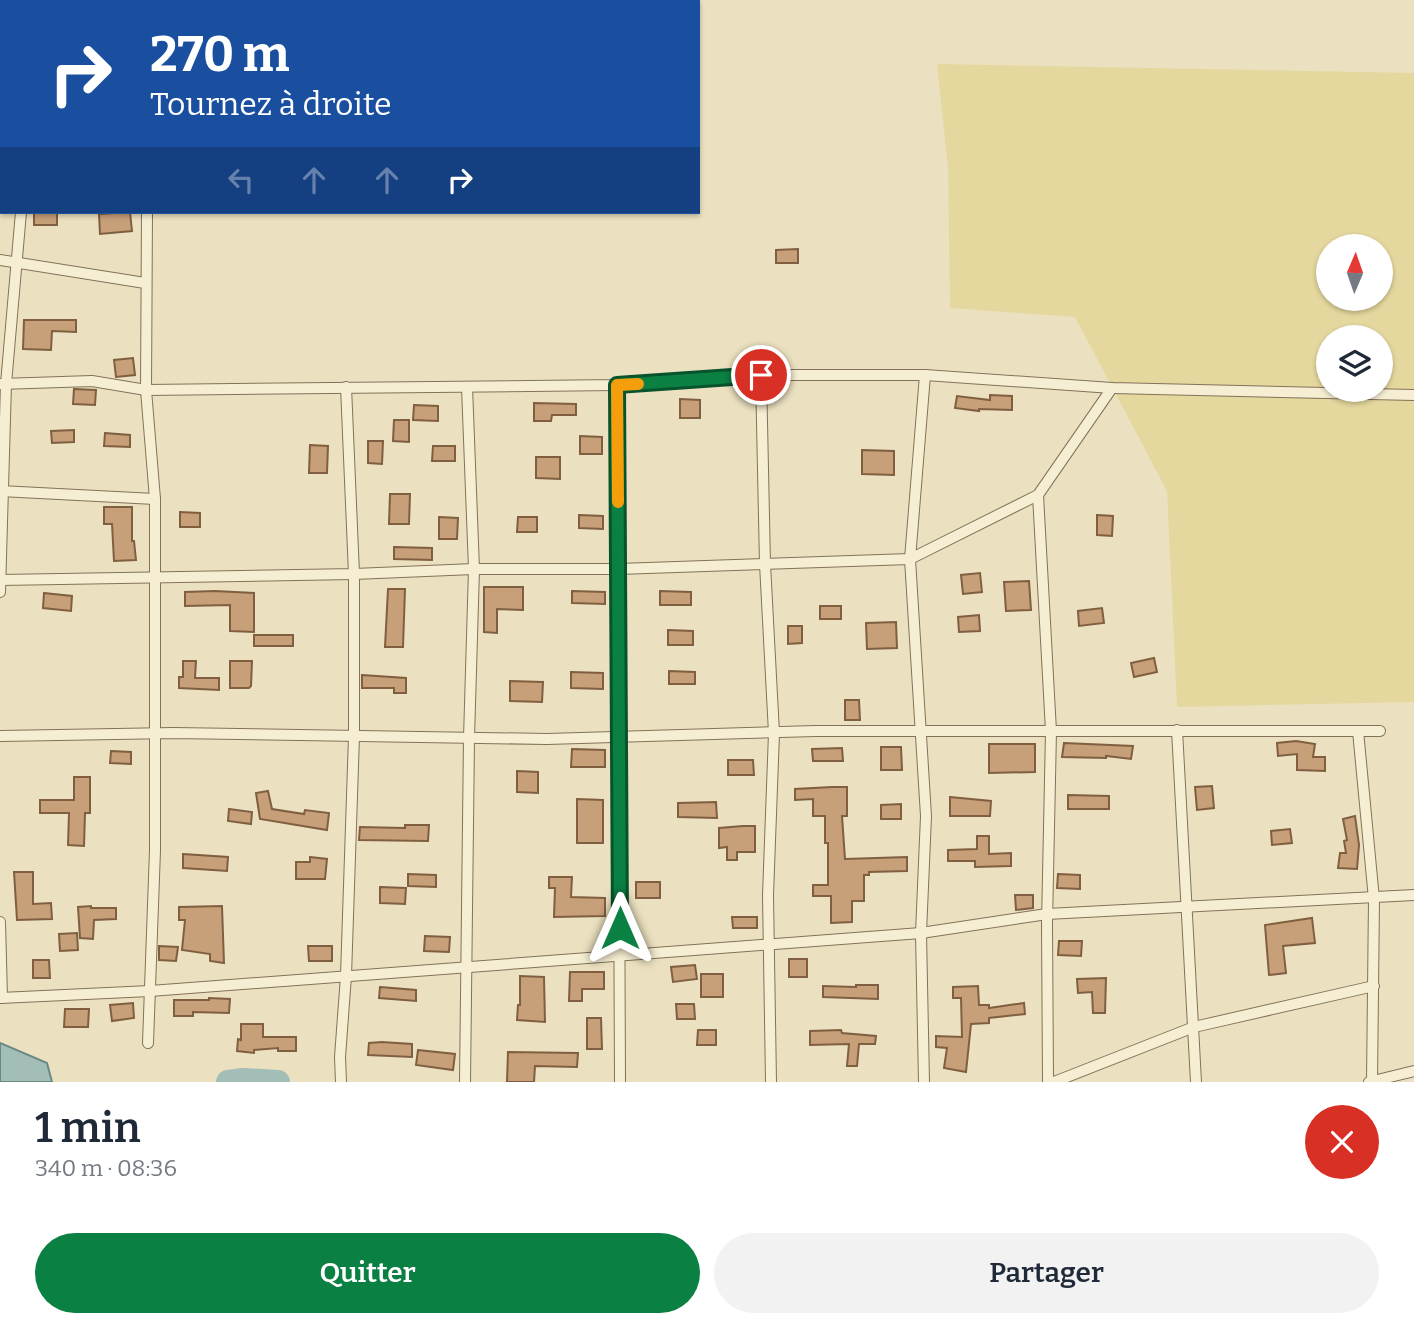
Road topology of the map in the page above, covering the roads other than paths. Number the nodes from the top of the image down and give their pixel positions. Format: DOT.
graph roads {
  1 [pos="21,214"];
  2 [pos="147,214"];
  3 [pos="0,260"];
  4 [pos="16,262"];
  5 [pos="145,283"];
  6 [pos="761,375"];
  7 [pos="925,375"];
  8 [pos="3,384"];
  9 [pos="617,385"];
  10 [pos="346,387"];
  11 [pos="467,387"];
  12 [pos="1112,388"];
  13 [pos="146,390"];
  14 [pos="1414,395"];
  15 [pos="1,491"];
  16 [pos="1038,495"];
  17 [pos="155,499"];
  18 [pos="910,559"];
  19 [pos="765,564"];
  20 [pos="474,569"];
  21 [pos="618,569"];
  22 [pos="354,574"];
  23 [pos="155,579"];
  24 [pos="0,580"];
  25 [pos="0,592"];
  26 [pos="1177,730"];
  27 [pos="920,731"];
  28 [pos="1051,731"];
  29 [pos="1358,731"];
  30 [pos="1380,731"];
  31 [pos="774,733"];
  32 [pos="154,734"];
  33 [pos="0,736"];
  34 [pos="354,736"];
  35 [pos="620,737"];
  36 [pos="469,738"];
  37 [pos="1414,895"];
  38 [pos="1374,899"];
  39 [pos="1187,908"];
  40 [pos="1047,914"];
  41 [pos="0,922"];
  42 [pos="921,933"];
  43 [pos="769,944"];
  44 [pos="621,956"];
  45 [pos="465,968"];
  46 [pos="346,976"];
  47 [pos="1374,986"];
  48 [pos="150,991"];
  49 [pos="1,998"];
  50 [pos="1194,1027"];
  51 [pos="148,1043"];
  52 [pos="1414,1071"];
  53 [pos="341,1082"];
  54 [pos="465,1082"];
  55 [pos="620,1082"];
  56 [pos="771,1082"];
  57 [pos="924,1082"];
  58 [pos="1051,1082"];
  59 [pos="1196,1082"];
  60 [pos="1371,1082"];
  1 -- 4 [label="street"];
  2 -- 5 [label="street"];
  3 -- 4 [label="street"];
  4 -- 5 [label="street"];
  4 -- 8 [label="street"];
  5 -- 13 [label="street"];
  6 -- 7 [label="street"];
  6 -- 9 [label="street"];
  6 -- 19 [label="street"];
  7 -- 12 [label="street"];
  7 -- 18 [label="street"];
  8 -- 13 [label="street"];
  8 -- 15 [label="street"];
  9 -- 11 [label="street"];
  9 -- 21 [label="street"];
  10 -- 11 [label="street"];
  10 -- 13 [label="street"];
  10 -- 22 [label="street"];
  11 -- 20 [label="street"];
  12 -- 14 [label="street"];
  12 -- 16 [label="street"];
  13 -- 17 [label="street"];
  15 -- 17 [label="street"];
  15 -- 24 [label="street"];
  16 -- 18 [label="street"];
  16 -- 28 [label="street"];
  17 -- 23 [label="street"];
  18 -- 19 [label="street"];
  18 -- 27 [label="street"];
  19 -- 21 [label="street"];
  19 -- 31 [label="street"];
  20 -- 21 [label="street"];
  20 -- 22 [label="street"];
  20 -- 36 [label="street"];
  21 -- 35 [label="street"];
  22 -- 23 [label="street"];
  22 -- 34 [label="street"];
  23 -- 24 [label="street"];
  23 -- 32 [label="street"];
  24 -- 25 [label="street"];
  26 -- 28 [label="street"];
  26 -- 29 [label="street"];
  26 -- 39 [label="street"];
  27 -- 28 [label="street"];
  27 -- 31 [label="street"];
  27 -- 42 [label="street"];
  28 -- 40 [label="street"];
  29 -- 30 [label="street"];
  29 -- 38 [label="street"];
  31 -- 35 [label="street"];
  31 -- 43 [label="street"];
  32 -- 33 [label="street"];
  32 -- 34 [label="street"];
  32 -- 48 [label="street"];
  34 -- 36 [label="street"];
  34 -- 46 [label="street"];
  35 -- 36 [label="street"];
  35 -- 44 [label="street"];
  36 -- 45 [label="street"];
  37 -- 38 [label="street"];
  38 -- 39 [label="street"];
  38 -- 47 [label="street"];
  39 -- 40 [label="street"];
  39 -- 50 [label="street"];
  40 -- 42 [label="street"];
  40 -- 58 [label="street"];
  41 -- 49 [label="street"];
  42 -- 43 [label="street"];
  42 -- 57 [label="street"];
  43 -- 44 [label="street"];
  43 -- 56 [label="street"];
  44 -- 45 [label="street"];
  44 -- 55 [label="street"];
  45 -- 46 [label="street"];
  45 -- 54 [label="street"];
  46 -- 48 [label="street"];
  46 -- 53 [label="street"];
  47 -- 50 [label="street"];
  47 -- 60 [label="street"];
  48 -- 49 [label="street"];
  48 -- 51 [label="street"];
  50 -- 58 [label="street"];
  50 -- 59 [label="street"];
  52 -- 60 [label="street"];
}
